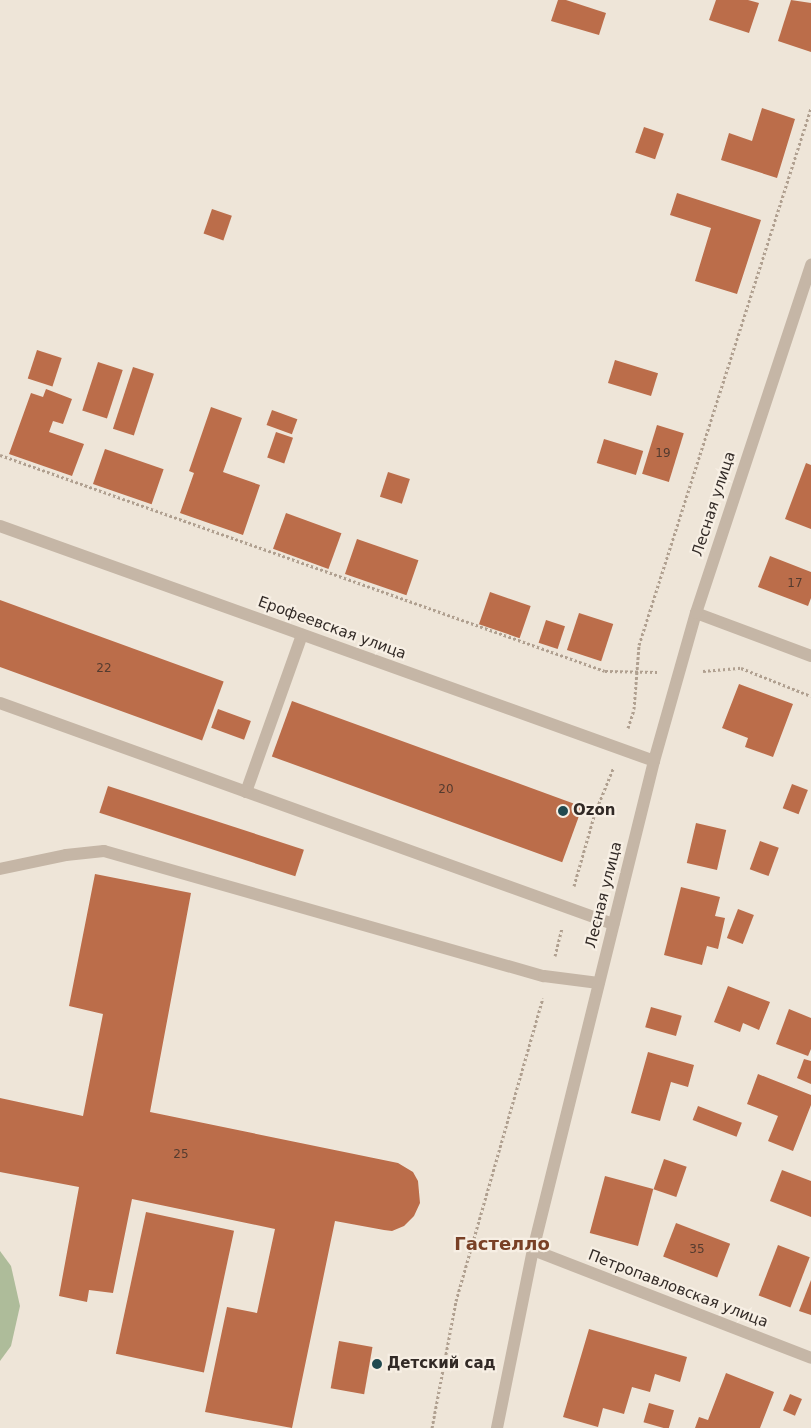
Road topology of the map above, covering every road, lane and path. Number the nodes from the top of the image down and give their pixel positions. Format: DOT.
graph roads {
  1 [pos="811,265"];
  2 [pos="0,456"];
  3 [pos="0,526"];
  4 [pos="696,613"];
  5 [pos="302,635"];
  6 [pos="811,656"];
  7 [pos="679,673"];
  8 [pos="811,696"];
  9 [pos="0,704"];
  10 [pos="654,761"];
  11 [pos="246,792"];
  12 [pos="0,869"];
  13 [pos="613,924"];
  14 [pos="599,983"];
  15 [pos="533,1250"];
  16 [pos="811,1358"];
  17 [pos="498,1428"];
  1 -- 4 [label="street, Лесная улица"];
  2 -- 7 [label="path"];
  3 -- 5 [label="street, Ерофеевская улица"];
  4 -- 6 [label="street"];
  4 -- 7 [label="street, Лесная улица"];
  5 -- 10 [label="street, Ерофеевская улица"];
  5 -- 11 [label="street"];
  7 -- 8 [label="path"];
  7 -- 10 [label="street, Лесная улица"];
  9 -- 11 [label="street"];
  10 -- 13 [label="street, Лесная улица"];
  11 -- 13 [label="street"];
  12 -- 14 [label="street"];
  13 -- 14 [label="street, Лесная улица"];
  14 -- 15 [label="street, Лесная улица"];
  15 -- 16 [label="street, Петропавловская улица"];
  15 -- 17 [label="street, Лесная улица"];
}
